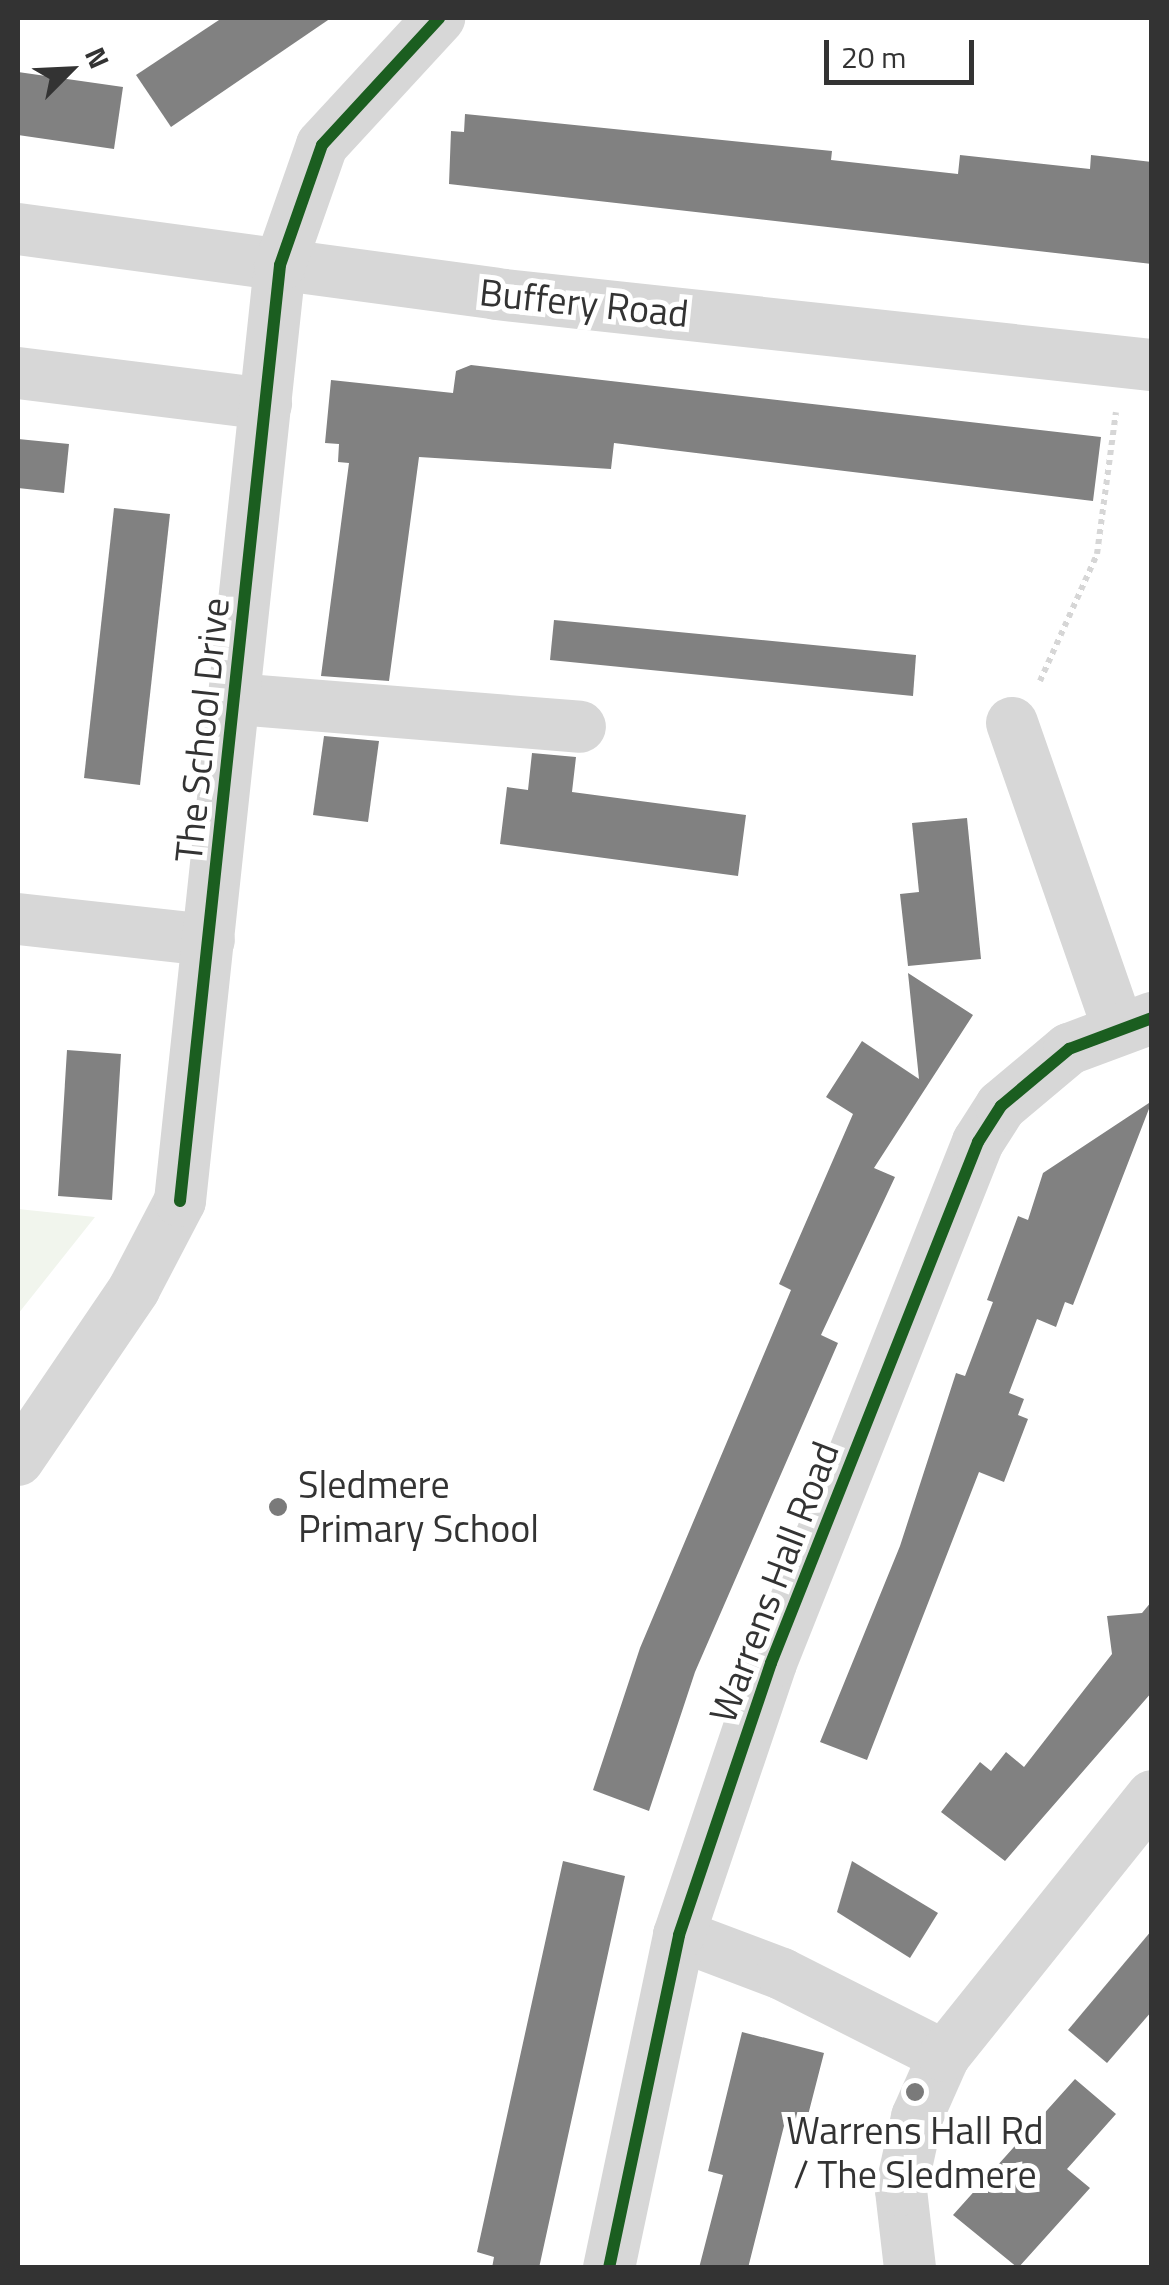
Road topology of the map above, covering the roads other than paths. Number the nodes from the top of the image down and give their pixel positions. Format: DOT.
graph roads {
  1 [pos="440,18"];
  2 [pos="18,230"];
  3 [pos="280,264"];
  4 [pos="1136,363"];
  5 [pos="18,373"];
  6 [pos="266,404"];
  7 [pos="235,699"];
  8 [pos="580,727"];
  9 [pos="1015,730"];
  10 [pos="18,920"];
  11 [pos="210,940"];
  12 [pos="1135,1023"];
  13 [pos="18,1460"];
  14 [pos="1152,1796"];
  15 [pos="679,1935"];
  16 [pos="944,2056"];
  17 [pos="609,2268"];
  18 [pos="910,2268"];
  1 -- 3 [label="street, The School Drive"];
  2 -- 3 [label="street, Buffery Road"];
  3 -- 4 [label="street, Buffery Road"];
  3 -- 6 [label="street, The School Drive"];
  5 -- 6 [label="street"];
  6 -- 7 [label="street, The School Drive"];
  7 -- 8 [label="street"];
  7 -- 11 [label="street, The School Drive"];
  9 -- 12 [label="street"];
  10 -- 11 [label="street"];
  11 -- 13 [label="street, The School Drive"];
  12 -- 15 [label="street, Warrens Hall Road"];
  14 -- 16 [label="street"];
  15 -- 16 [label="street"];
  15 -- 17 [label="street, Warrens Hall Road"];
  16 -- 18 [label="street"];
}
